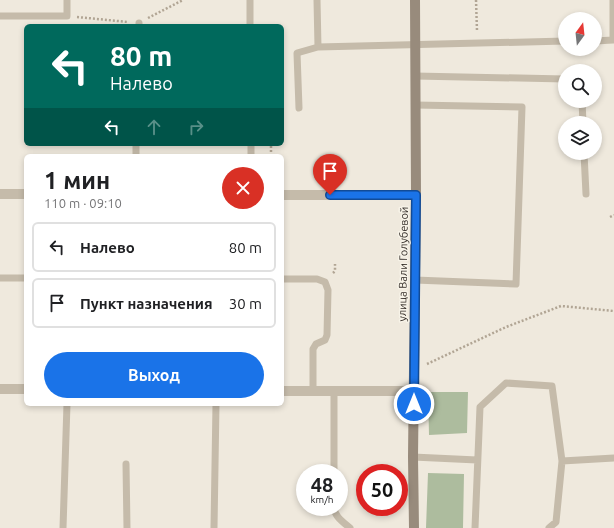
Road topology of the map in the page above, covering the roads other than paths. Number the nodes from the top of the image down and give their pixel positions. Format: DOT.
graph roads {
  1 [pos="67,0"];
  2 [pos="250,0"];
  3 [pos="317,0"];
  4 [pos="415,0"];
  5 [pos="613,0"];
  6 [pos="0,16"];
  7 [pos="250,24"];
  8 [pos="558,41"];
  9 [pos="602,41"];
  10 [pos="415,44"];
  11 [pos="318,47"];
  12 [pos="415,76"];
  13 [pos="558,79"];
  14 [pos="415,105"];
  15 [pos="299,108"];
  16 [pos="584,160"];
  17 [pos="0,194"];
  18 [pos="24,194"];
  19 [pos="586,194"];
  20 [pos="284,195"];
  21 [pos="416,195"];
  22 [pos="0,278"];
  23 [pos="24,278"];
  24 [pos="284,279"];
  25 [pos="415,280"];
  26 [pos="0,389"];
  27 [pos="24,389"];
  28 [pos="284,391"];
  29 [pos="313,391"];
  30 [pos="334,391"];
  31 [pos="414,391"];
  32 [pos="67,406"];
  33 [pos="216,406"];
  34 [pos="413,457"];
  35 [pos="614,458"];
  36 [pos="477,460"];
  37 [pos="562,461"];
  38 [pos="126,464"];
  39 [pos="334,464"];
  40 [pos="337,516"];
  41 [pos="63,528"];
  42 [pos="127,528"];
  43 [pos="214,528"];
  44 [pos="350,528"];
  45 [pos="414,528"];
  46 [pos="475,528"];
  47 [pos="549,528"];
  1 -- 6 [label="lane"];
  2 -- 7 [label="lane"];
  3 -- 11 [label="lane"];
  4 -- 10 [label="main road, улица Вали Голубевой"];
  5 -- 9 [label="lane"];
  8 -- 10 [label="lane"];
  10 -- 11 [label="lane"];
  10 -- 12 [label="main road, улица Вали Голубевой"];
  11 -- 15 [label="lane"];
  12 -- 13 [label="lane"];
  12 -- 14 [label="main road, улица Вали Голубевой"];
  14 -- 21 [label="main road, улица Вали Голубевой"];
  14 -- 25 [label="lane"];
  16 -- 19 [label="lane"];
  17 -- 18 [label="street"];
  20 -- 21 [label="street"];
  21 -- 25 [label="main road, улица Вали Голубевой"];
  22 -- 23 [label="lane"];
  24 -- 29 [label="lane"];
  25 -- 31 [label="main road, улица Вали Голубевой"];
  26 -- 27 [label="street"];
  28 -- 29 [label="street"];
  29 -- 30 [label="street"];
  30 -- 31 [label="street"];
  30 -- 39 [label="lane"];
  31 -- 34 [label="main road, улица Вали Голубевой"];
  32 -- 41 [label="lane"];
  33 -- 43 [label="lane"];
  34 -- 36 [label="lane"];
  34 -- 45 [label="main road, улица Вали Голубевой"];
  35 -- 37 [label="lane"];
  36 -- 37 [label="lane"];
  36 -- 46 [label="lane"];
  37 -- 47 [label="lane"];
  38 -- 42 [label="lane"];
  40 -- 44 [label="lane"];
}
